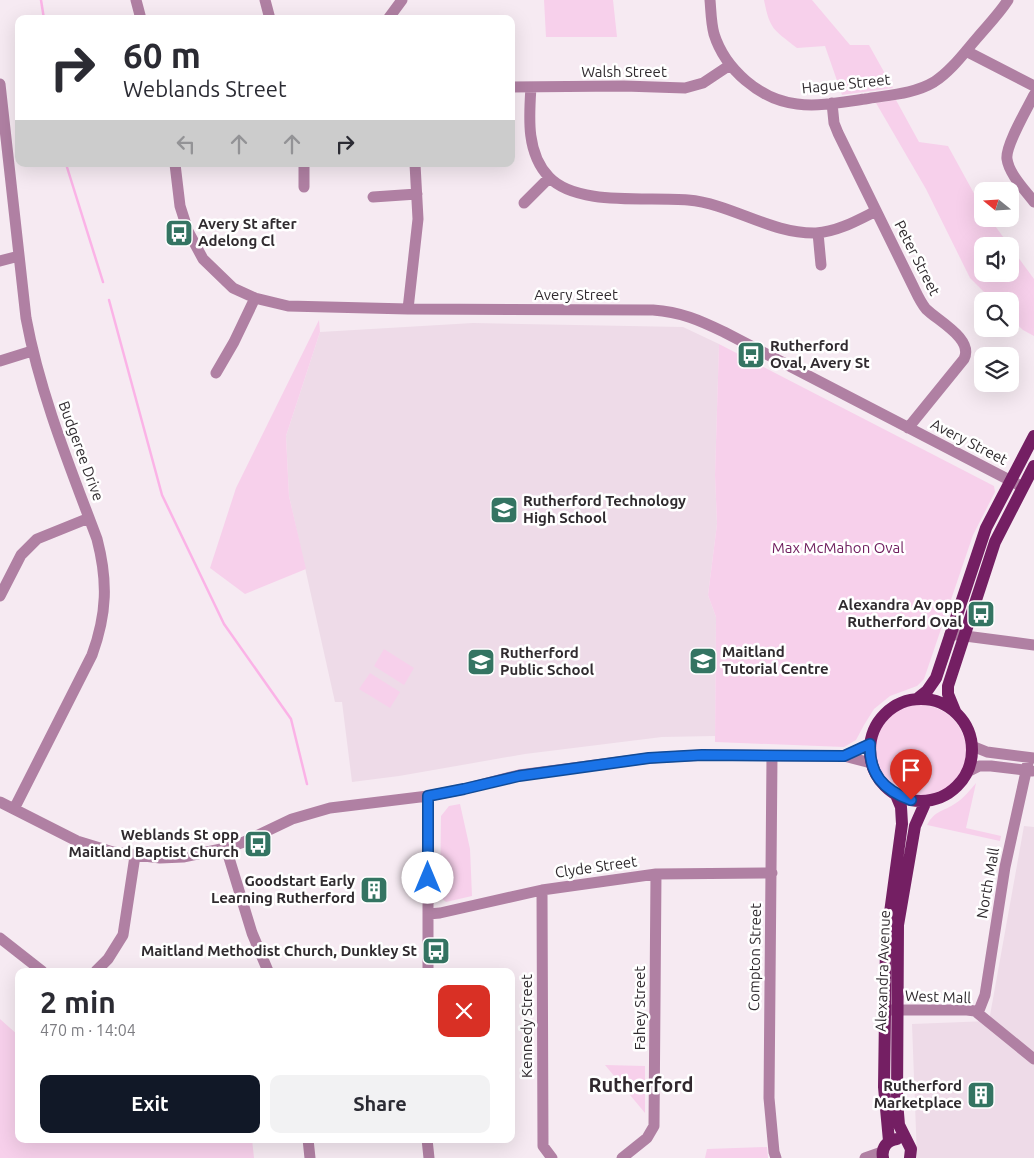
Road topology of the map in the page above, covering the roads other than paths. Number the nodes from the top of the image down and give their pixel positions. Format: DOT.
graph roads {
  1 [pos="136,0"];
  2 [pos="266,0"];
  3 [pos="402,0"];
  4 [pos="710,0"];
  5 [pos="1008,0"];
  6 [pos="140,15"];
  7 [pos="269,15"];
  8 [pos="391,15"];
  9 [pos="966,51"];
  10 [pos="730,65"];
  11 [pos="0,84"];
  12 [pos="1034,86"];
  13 [pos="515,87"];
  14 [pos="531,87"];
  15 [pos="1034,95"];
  16 [pos="832,104"];
  17 [pos="175,167"];
  18 [pos="304,167"];
  19 [pos="415,167"];
  20 [pos="549,178"];
  21 [pos="304,187"];
  22 [pos="417,194"];
  23 [pos="373,197"];
  24 [pos="1034,202"];
  25 [pos="524,203"];
  26 [pos="876,211"];
  27 [pos="818,233"];
  28 [pos="19,256"];
  29 [pos="0,261"];
  30 [pos="821,265"];
  31 [pos="256,298"];
  32 [pos="408,308"];
  33 [pos="32,351"];
  34 [pos="0,361"];
  35 [pos="216,373"];
  36 [pos="908,428"];
  37 [pos="1034,436"];
  38 [pos="1034,466"];
  39 [pos="1010,480"];
  40 [pos="1023,487"];
  41 [pos="89,518"];
  42 [pos="0,596"];
  43 [pos="950,634"];
  44 [pos="964,637"];
  45 [pos="1034,645"];
  46 [pos="917,698"];
  47 [pos="955,711"];
  48 [pos="870,744"];
  49 [pos="972,746"];
  50 [pos="772,756"];
  51 [pos="844,756"];
  52 [pos="1031,758"];
  53 [pos="871,763"];
  54 [pos="1030,770"];
  55 [pos="967,772"];
  56 [pos="896,795"];
  57 [pos="428,796"];
  58 [pos="926,801"];
  59 [pos="0,802"];
  60 [pos="14,809"];
  61 [pos="226,848"];
  62 [pos="135,856"];
  63 [pos="772,873"];
  64 [pos="656,874"];
  65 [pos="542,890"];
  66 [pos="428,914"];
  67 [pos="0,938"];
  68 [pos="38,968"];
  69 [pos="99,968"];
  70 [pos="267,968"];
  71 [pos="428,968"];
  72 [pos="891,1010"];
  73 [pos="978,1013"];
  74 [pos="1034,1059"];
  75 [pos="308,1143"];
  76 [pos="427,1143"];
  77 [pos="908,1144"];
  78 [pos="885,1151"];
  79 [pos="310,1158"];
  80 [pos="429,1158"];
  81 [pos="552,1158"];
  82 [pos="622,1158"];
  83 [pos="776,1158"];
  84 [pos="867,1158"];
  85 [pos="910,1158"];
  1 -- 6 [label="street"];
  2 -- 7 [label="street"];
  3 -- 8 [label="street"];
  4 -- 10 [label="street, Hague Street"];
  5 -- 9 [label="street, Hague Street"];
  9 -- 12 [label="street"];
  9 -- 16 [label="street, Hague Street"];
  10 -- 14 [label="street, Walsh Street"];
  10 -- 16 [label="street, Hague Street"];
  11 -- 28 [label="street, Budgeree Drive"];
  13 -- 14 [label="street, Walsh Street"];
  14 -- 20 [label="street"];
  15 -- 24 [label="street"];
  16 -- 26 [label="street, Peter Street"];
  17 -- 31 [label="street, Avery Street"];
  18 -- 21 [label="street"];
  19 -- 22 [label="street"];
  20 -- 25 [label="street"];
  20 -- 27 [label="street"];
  22 -- 23 [label="street"];
  22 -- 32 [label="street"];
  26 -- 27 [label="street"];
  26 -- 36 [label="street, Peter Street"];
  27 -- 30 [label="street"];
  28 -- 29 [label="street"];
  28 -- 33 [label="street, Budgeree Drive"];
  31 -- 32 [label="street, Avery Street"];
  31 -- 35 [label="street"];
  32 -- 36 [label="street, Avery Street"];
  33 -- 34 [label="street"];
  33 -- 41 [label="street, Budgeree Drive"];
  36 -- 39 [label="street, Avery Street"];
  37 -- 39 [label="main road"];
  38 -- 40 [label="main road"];
  39 -- 40 [label="street, Avery Street"];
  39 -- 43 [label="main road"];
  40 -- 44 [label="main road"];
  41 -- 42 [label="street"];
  41 -- 60 [label="street, Budgeree Drive"];
  43 -- 44 [label="street"];
  43 -- 46 [label="main road"];
  44 -- 45 [label="street"];
  44 -- 47 [label="main road"];
  46 -- 47 [label="main road"];
  46 -- 48 [label="main road"];
  47 -- 49 [label="main road"];
  48 -- 51 [label="street"];
  48 -- 53 [label="main road"];
  49 -- 52 [label="street"];
  49 -- 55 [label="main road"];
  50 -- 51 [label="street"];
  50 -- 57 [label="street"];
  50 -- 63 [label="street, Compton Street"];
  51 -- 53 [label="street"];
  52 -- 54 [label="street, North Mall"];
  53 -- 56 [label="main road"];
  54 -- 55 [label="street"];
  54 -- 73 [label="street, North Mall"];
  55 -- 58 [label="main road"];
  56 -- 58 [label="main road"];
  56 -- 72 [label="main road, Alexandra Avenue"];
  57 -- 61 [label="street"];
  57 -- 66 [label="street"];
  58 -- 72 [label="main road, Alexandra Avenue"];
  59 -- 60 [label="street"];
  60 -- 62 [label="street"];
  61 -- 62 [label="street"];
  61 -- 70 [label="street"];
  62 -- 69 [label="street"];
  63 -- 64 [label="street, Clyde Street"];
  63 -- 83 [label="street, Compton Street"];
  64 -- 65 [label="street, Clyde Street"];
  64 -- 82 [label="street, Fahey Street"];
  65 -- 66 [label="street, Clyde Street"];
  65 -- 81 [label="street, Kennedy Street"];
  66 -- 71 [label="street"];
  67 -- 68 [label="street"];
  72 -- 73 [label="street, West Mall"];
  72 -- 77 [label="main road, Alexandra Avenue"];
  72 -- 78 [label="main road, Alexandra Avenue"];
  73 -- 74 [label="street, West Mall"];
  75 -- 79 [label="street"];
  76 -- 80 [label="street"];
  77 -- 78 [label="main road"];
  77 -- 85 [label="main road, Alexandra Avenue"];
  78 -- 84 [label="street"];
}
